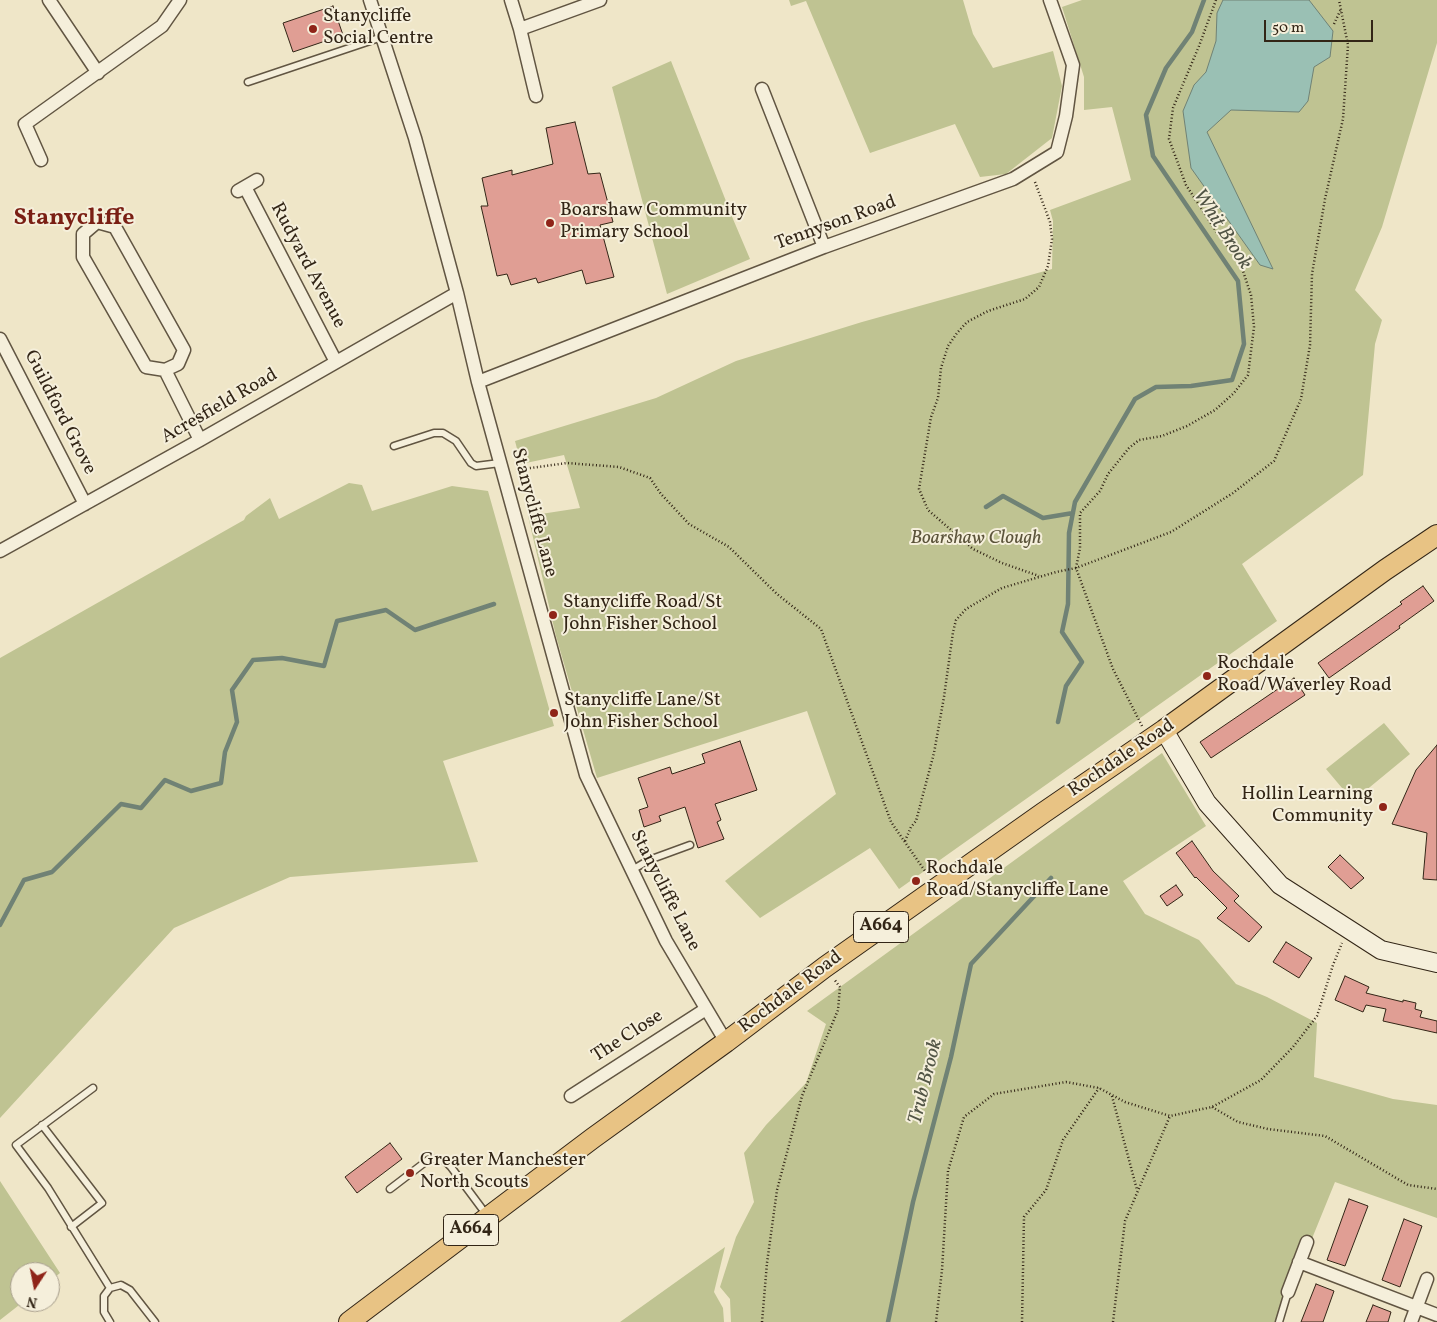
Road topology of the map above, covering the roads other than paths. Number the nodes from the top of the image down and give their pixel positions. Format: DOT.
graph roads {
  1 [pos="49,0"];
  2 [pos="180,0"];
  3 [pos="370,0"];
  4 [pos="511,0"];
  5 [pos="600,0"];
  6 [pos="1050,0"];
  7 [pos="520,29"];
  8 [pos="382,37"];
  9 [pos="98,73"];
  10 [pos="248,82"];
  11 [pos="762,89"];
  12 [pos="536,96"];
  13 [pos="41,160"];
  14 [pos="258,180"];
  15 [pos="824,247"];
  16 [pos="457,293"];
  17 [pos="0,339"];
  18 [pos="336,362"];
  19 [pos="165,370"];
  20 [pos="478,382"];
  21 [pos="200,440"];
  22 [pos="394,446"];
  23 [pos="501,467"];
  24 [pos="86,504"];
  25 [pos="1437,535"];
  26 [pos="0,551"];
  27 [pos="1156,735"];
  28 [pos="690,845"];
  29 [pos="632,870"];
  30 [pos="1437,962"];
  31 [pos="706,1009"];
  32 [pos="726,1042"];
  33 [pos="93,1088"];
  34 [pos="571,1096"];
  35 [pos="42,1125"];
  36 [pos="390,1189"];
  37 [pos="488,1217"];
  38 [pos="72,1228"];
  39 [pos="1307,1242"];
  40 [pos="1299,1262"];
  41 [pos="1427,1279"];
  42 [pos="110,1288"];
  43 [pos="1288,1292"];
  44 [pos="1417,1307"];
  45 [pos="1437,1315"];
  46 [pos="110,1322"];
  47 [pos="156,1322"];
  48 [pos="349,1322"];
  49 [pos="1279,1322"];
  50 [pos="1411,1322"];
  1 -- 9 [label="street"];
  2 -- 9 [label="street"];
  3 -- 8 [label="street, Stanycliffe Lane"];
  4 -- 7 [label="street"];
  5 -- 7 [label="street"];
  6 -- 15 [label="street, Tennyson Road"];
  7 -- 12 [label="street"];
  8 -- 10 [label="lane"];
  8 -- 16 [label="street, Stanycliffe Lane"];
  9 -- 13 [label="street"];
  11 -- 15 [label="street"];
  14 -- 18 [label="street, Rudyard Avenue"];
  15 -- 20 [label="street, Tennyson Road"];
  16 -- 18 [label="street, Acresfield Road"];
  16 -- 20 [label="street, Stanycliffe Lane"];
  17 -- 24 [label="street, Guildford Grove"];
  18 -- 21 [label="street, Acresfield Road"];
  19 -- 19 [label="street"];
  19 -- 21 [label="street"];
  20 -- 23 [label="street, Stanycliffe Lane"];
  21 -- 24 [label="street, Acresfield Road"];
  22 -- 23 [label="lane"];
  23 -- 29 [label="street, Stanycliffe Lane"];
  24 -- 26 [label="street, Acresfield Road"];
  25 -- 27 [label="main road, Rochdale Road / A664"];
  27 -- 30 [label="street"];
  27 -- 32 [label="main road, Rochdale Road / A664"];
  28 -- 29 [label="lane"];
  29 -- 31 [label="street, Stanycliffe Lane"];
  31 -- 32 [label="street, Stanycliffe Lane"];
  31 -- 34 [label="street, The Close"];
  32 -- 37 [label="main road, Rochdale Road / A664"];
  33 -- 35 [label="lane"];
  35 -- 38 [label="lane"];
  35 -- 38 [label="lane"];
  36 -- 37 [label="lane"];
  37 -- 48 [label="main road, Rochdale Road / A664"];
  38 -- 42 [label="lane"];
  39 -- 40 [label="street"];
  40 -- 43 [label="street"];
  40 -- 44 [label="street"];
  41 -- 44 [label="street"];
  42 -- 46 [label="lane"];
  42 -- 47 [label="lane"];
  43 -- 49 [label="lane"];
  44 -- 45 [label="street"];
  44 -- 50 [label="street"];
}
